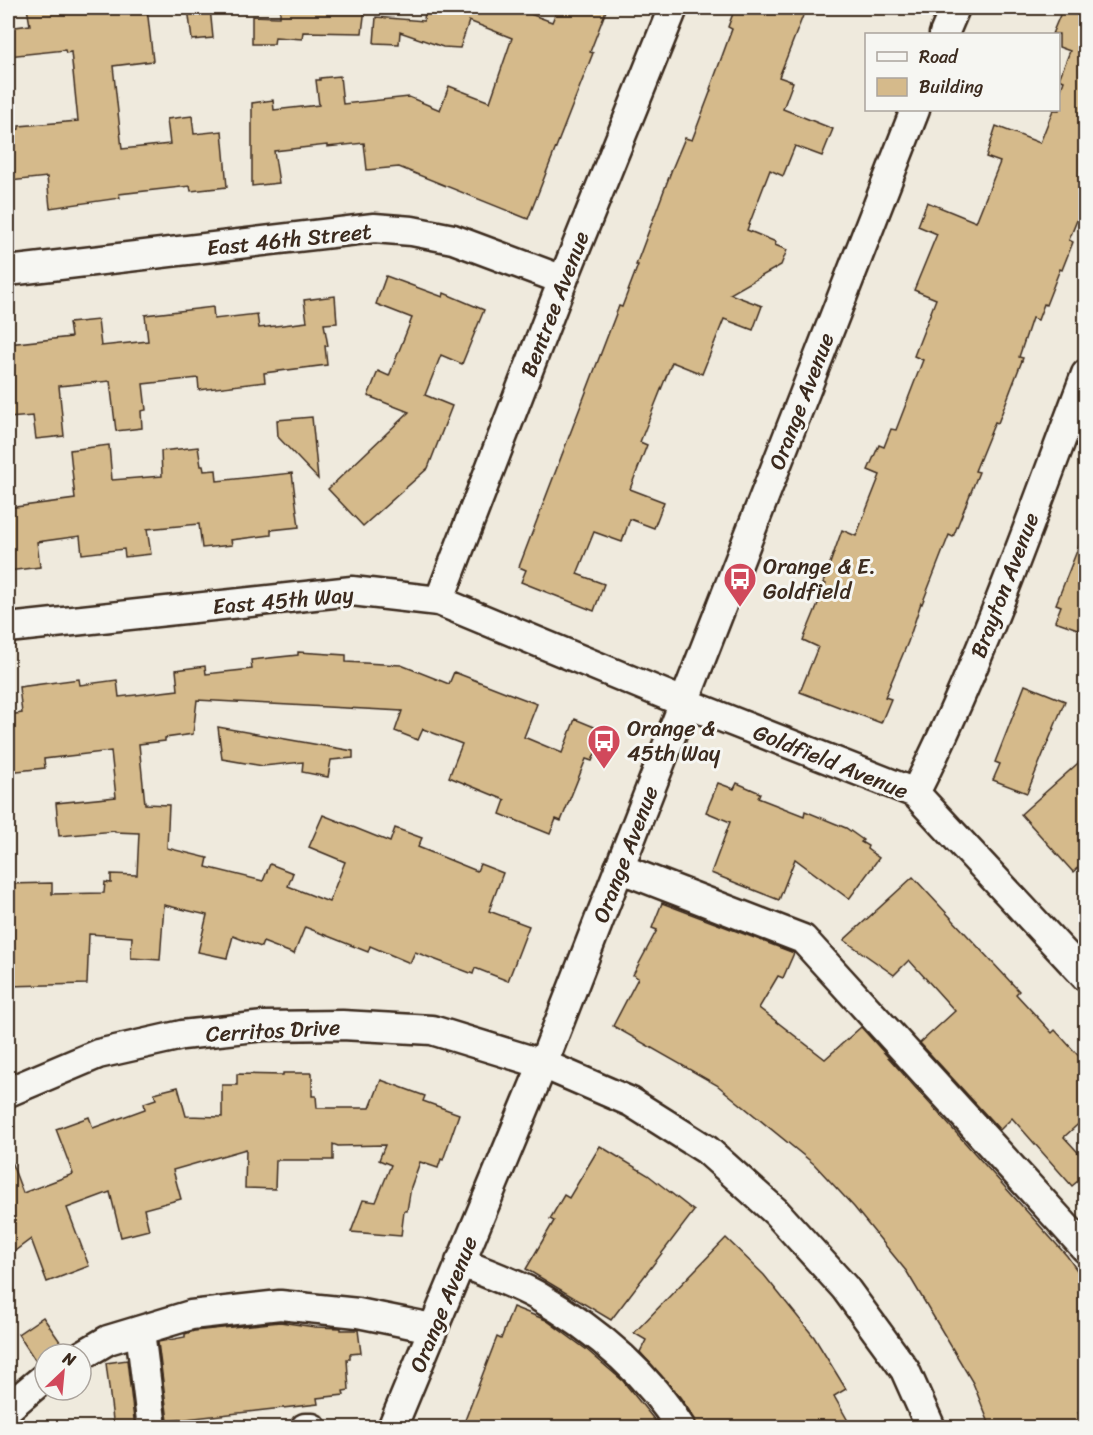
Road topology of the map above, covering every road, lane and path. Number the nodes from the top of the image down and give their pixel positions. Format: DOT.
graph roads {
  1 [pos="673,8"];
  2 [pos="955,8"];
  3 [pos="944,33"];
  4 [pos="915,111"];
  5 [pos="8,272"];
  6 [pos="563,280"];
  7 [pos="1086,374"];
  8 [pos="439,601"];
  9 [pos="8,628"];
  10 [pos="683,702"];
  11 [pos="915,793"];
  12 [pos="619,868"];
  13 [pos="1086,977"];
  14 [pos="543,1064"];
  15 [pos="8,1092"];
  16 [pos="1086,1249"];
  17 [pos="460,1262"];
  18 [pos="432,1328"];
  19 [pos="140,1331"];
  20 [pos="93,1349"];
  21 [pos="33,1387"];
  22 [pos="8,1408"];
  23 [pos="152,1428"];
  24 [pos="305,1428"];
  25 [pos="312,1428"];
  26 [pos="392,1428"];
  27 [pos="681,1428"];
  28 [pos="931,1428"];
  1 -- 6 [label="street, Bentree Avenue"];
  2 -- 3 [label="street"];
  4 -- 10 [label="street, Orange Avenue"];
  5 -- 6 [label="street, East 46th Street"];
  6 -- 8 [label="street, Bentree Avenue"];
  7 -- 11 [label="street, Brayton Avenue"];
  8 -- 9 [label="street, East 45th Way"];
  8 -- 10 [label="street, East 45th Way"];
  10 -- 11 [label="street, Goldfield Avenue"];
  10 -- 12 [label="street, Orange Avenue"];
  11 -- 13 [label="street, Goldfield Avenue"];
  12 -- 14 [label="street, Orange Avenue"];
  12 -- 16 [label="street"];
  14 -- 15 [label="street, Cerritos Drive"];
  14 -- 17 [label="street, Orange Avenue"];
  14 -- 28 [label="street, Cerritos Drive"];
  17 -- 18 [label="street, Orange Avenue"];
  17 -- 27 [label="street"];
  18 -- 19 [label="street"];
  18 -- 26 [label="street, Orange Avenue"];
  19 -- 20 [label="street"];
  19 -- 23 [label="street"];
  21 -- 22 [label="street"];
  24 -- 25 [label="street"];
}
